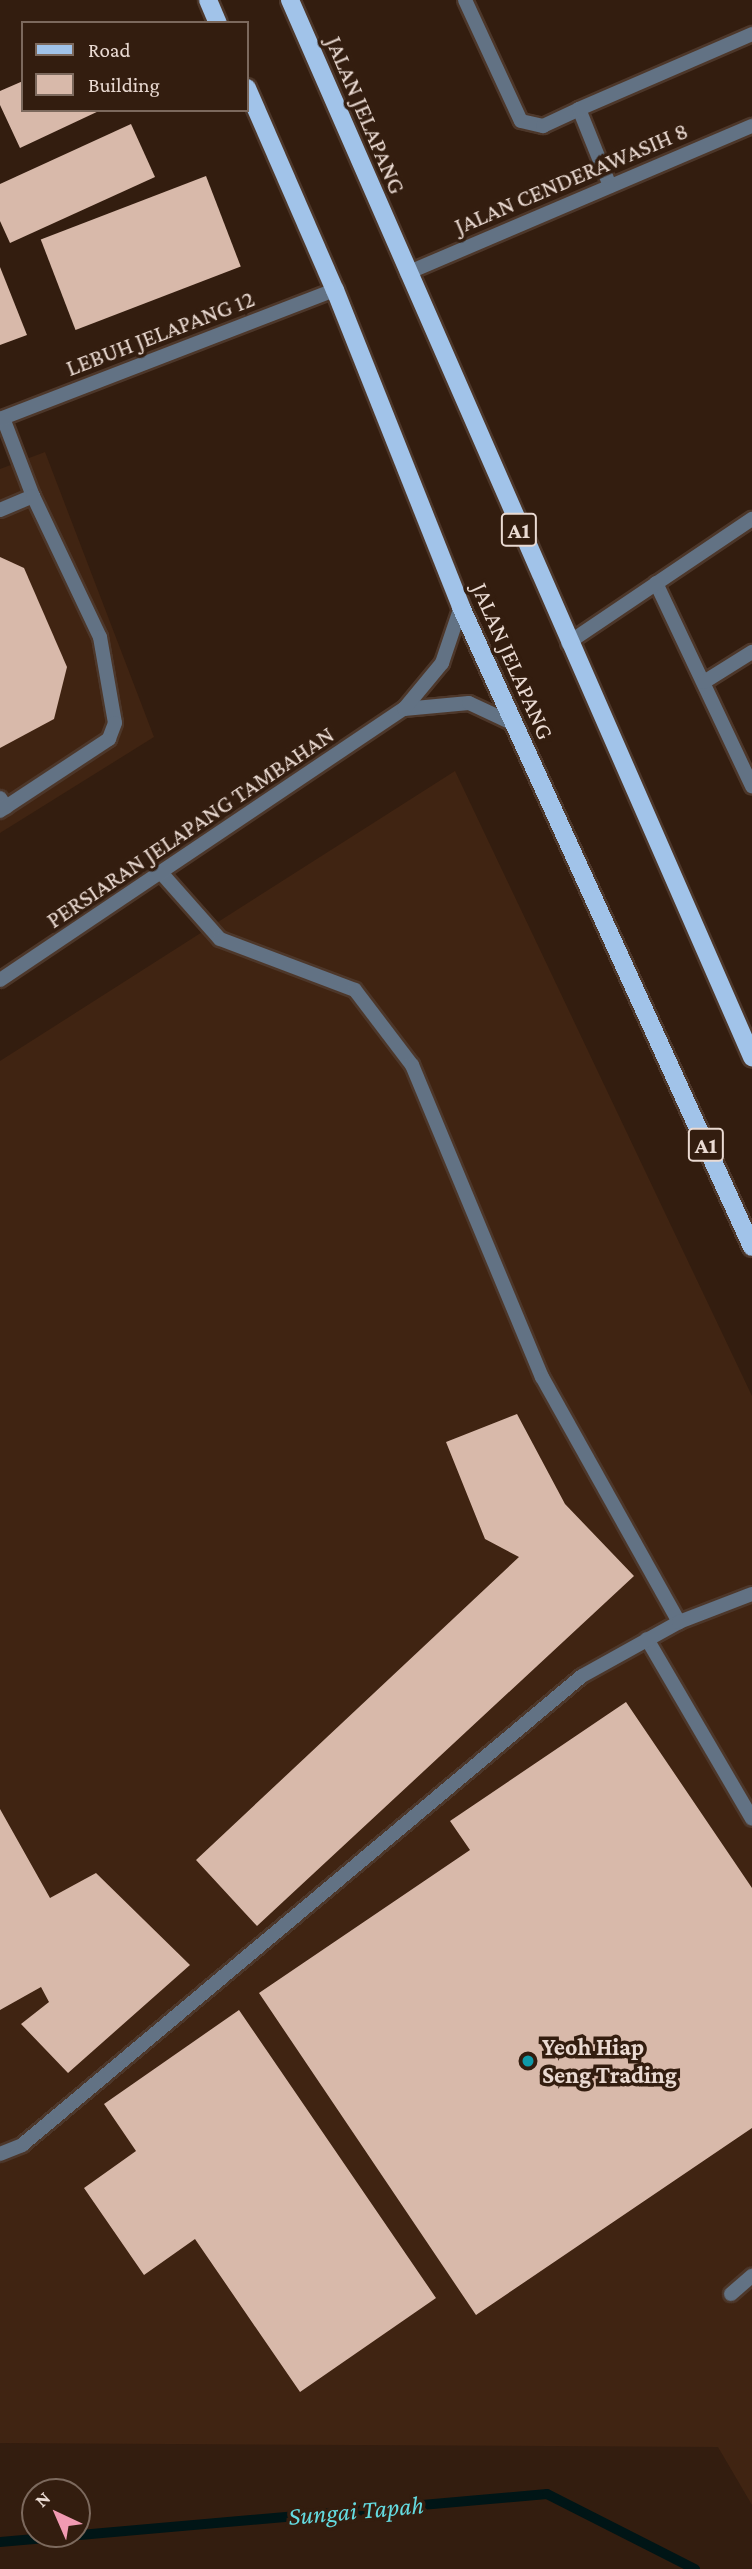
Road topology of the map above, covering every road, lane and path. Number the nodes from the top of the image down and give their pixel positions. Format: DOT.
graph roads {
  1 [pos="208,0"];
  2 [pos="290,0"];
  3 [pos="465,0"];
  4 [pos="217,21"];
  5 [pos="752,34"];
  6 [pos="248,90"];
  7 [pos="579,109"];
  8 [pos="752,126"];
  9 [pos="611,186"];
  10 [pos="407,273"];
  11 [pos="335,290"];
  12 [pos="2,419"];
  13 [pos="33,496"];
  14 [pos="0,510"];
  15 [pos="752,519"];
  16 [pos="656,583"];
  17 [pos="461,607"];
  18 [pos="568,643"];
  19 [pos="752,652"];
  20 [pos="704,682"];
  21 [pos="404,709"];
  22 [pos="514,724"];
  23 [pos="752,786"];
  24 [pos="2,805"];
  25 [pos="164,876"];
  26 [pos="0,980"];
  27 [pos="752,1057"];
  28 [pos="752,1247"];
  29 [pos="751,1597"];
  30 [pos="679,1622"];
  31 [pos="647,1639"];
  32 [pos="752,1819"];
  33 [pos="0,2154"];
  34 [pos="752,2276"];
  35 [pos="731,2294"];
  1 -- 4 [label="main road"];
  2 -- 10 [label="main road, JALAN JELAPANG / A1"];
  3 -- 7 [label="street"];
  5 -- 7 [label="street"];
  6 -- 11 [label="main road, JALAN JELAPANG / A1"];
  7 -- 9 [label="street"];
  8 -- 9 [label="street, JALAN CENDERAWASIH 8"];
  9 -- 10 [label="street, JALAN CENDERAWASIH 8"];
  10 -- 18 [label="main road, JALAN JELAPANG / A1"];
  11 -- 12 [label="street, LEBUH JELAPANG 12"];
  11 -- 17 [label="main road, JALAN JELAPANG / A1"];
  12 -- 13 [label="street"];
  13 -- 14 [label="street"];
  13 -- 24 [label="street"];
  15 -- 16 [label="street"];
  16 -- 18 [label="street"];
  16 -- 20 [label="street"];
  17 -- 21 [label="street, PERSIARAN JELAPANG TAMBAHAN"];
  17 -- 22 [label="main road, JALAN JELAPANG / A1"];
  18 -- 27 [label="main road, JALAN JELAPANG / A1"];
  19 -- 20 [label="street"];
  20 -- 23 [label="street"];
  21 -- 22 [label="street, PERSIARAN JELAPANG TAMBAHAN"];
  21 -- 25 [label="street, PERSIARAN JELAPANG TAMBAHAN"];
  22 -- 28 [label="main road, JALAN JELAPANG / A1"];
  25 -- 26 [label="street, PERSIARAN JELAPANG TAMBAHAN"];
  25 -- 30 [label="street"];
  29 -- 30 [label="street"];
  30 -- 31 [label="street"];
  31 -- 32 [label="street"];
  31 -- 33 [label="street"];
  34 -- 35 [label="street"];
}
